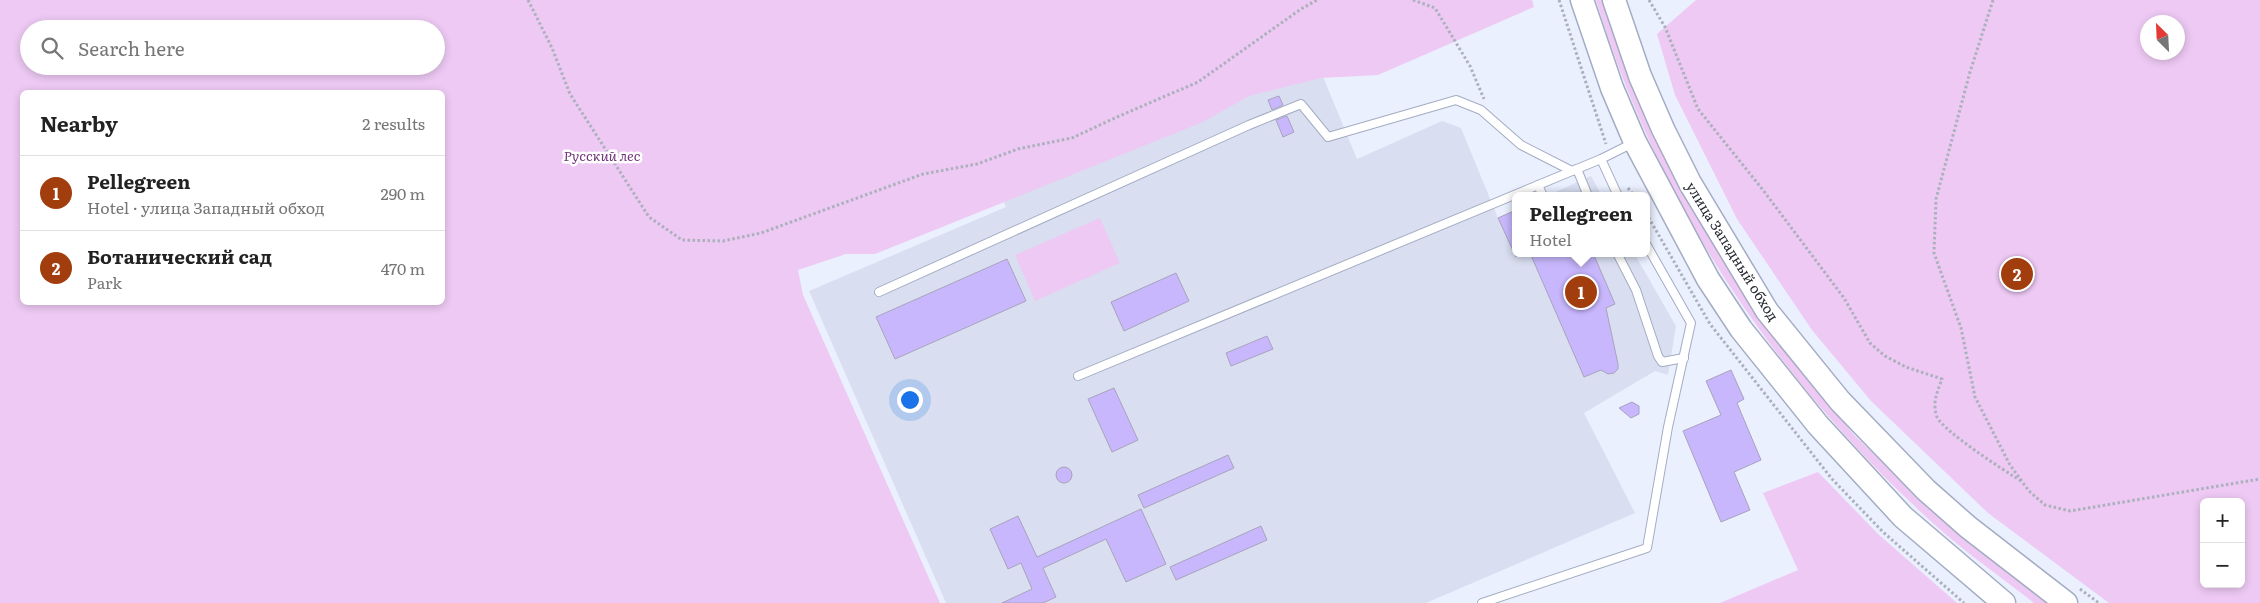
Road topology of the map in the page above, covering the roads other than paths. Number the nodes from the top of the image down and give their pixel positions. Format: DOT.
graph roads {
  1 [pos="1582,0"];
  2 [pos="1614,0"];
  3 [pos="1635,142"];
  4 [pos="1601,159"];
  5 [pos="1574,170"];
  6 [pos="1538,185"];
  7 [pos="1521,192"];
  8 [pos="1541,192"];
  9 [pos="1586,192"];
  10 [pos="1616,192"];
  11 [pos="1512,196"];
  12 [pos="1650,251"];
  13 [pos="1619,257"];
  14 [pos="879,292"];
  15 [pos="1684,358"];
  16 [pos="1078,376"];
  17 [pos="2071,595"];
  18 [pos="1482,603"];
  19 [pos="2004,603"];
  1 -- 3 [label="main road"];
  2 -- 17 [label="main road, улица Западный обход"];
  3 -- 4 [label="lane"];
  3 -- 19 [label="main road"];
  4 -- 5 [label="lane"];
  4 -- 10 [label="lane"];
  5 -- 6 [label="lane"];
  5 -- 9 [label="lane"];
  5 -- 14 [label="lane"];
  6 -- 7 [label="lane"];
  6 -- 8 [label="lane"];
  11 -- 16 [label="lane"];
  12 -- 15 [label="lane"];
  13 -- 15 [label="lane"];
  15 -- 18 [label="lane"];
}
